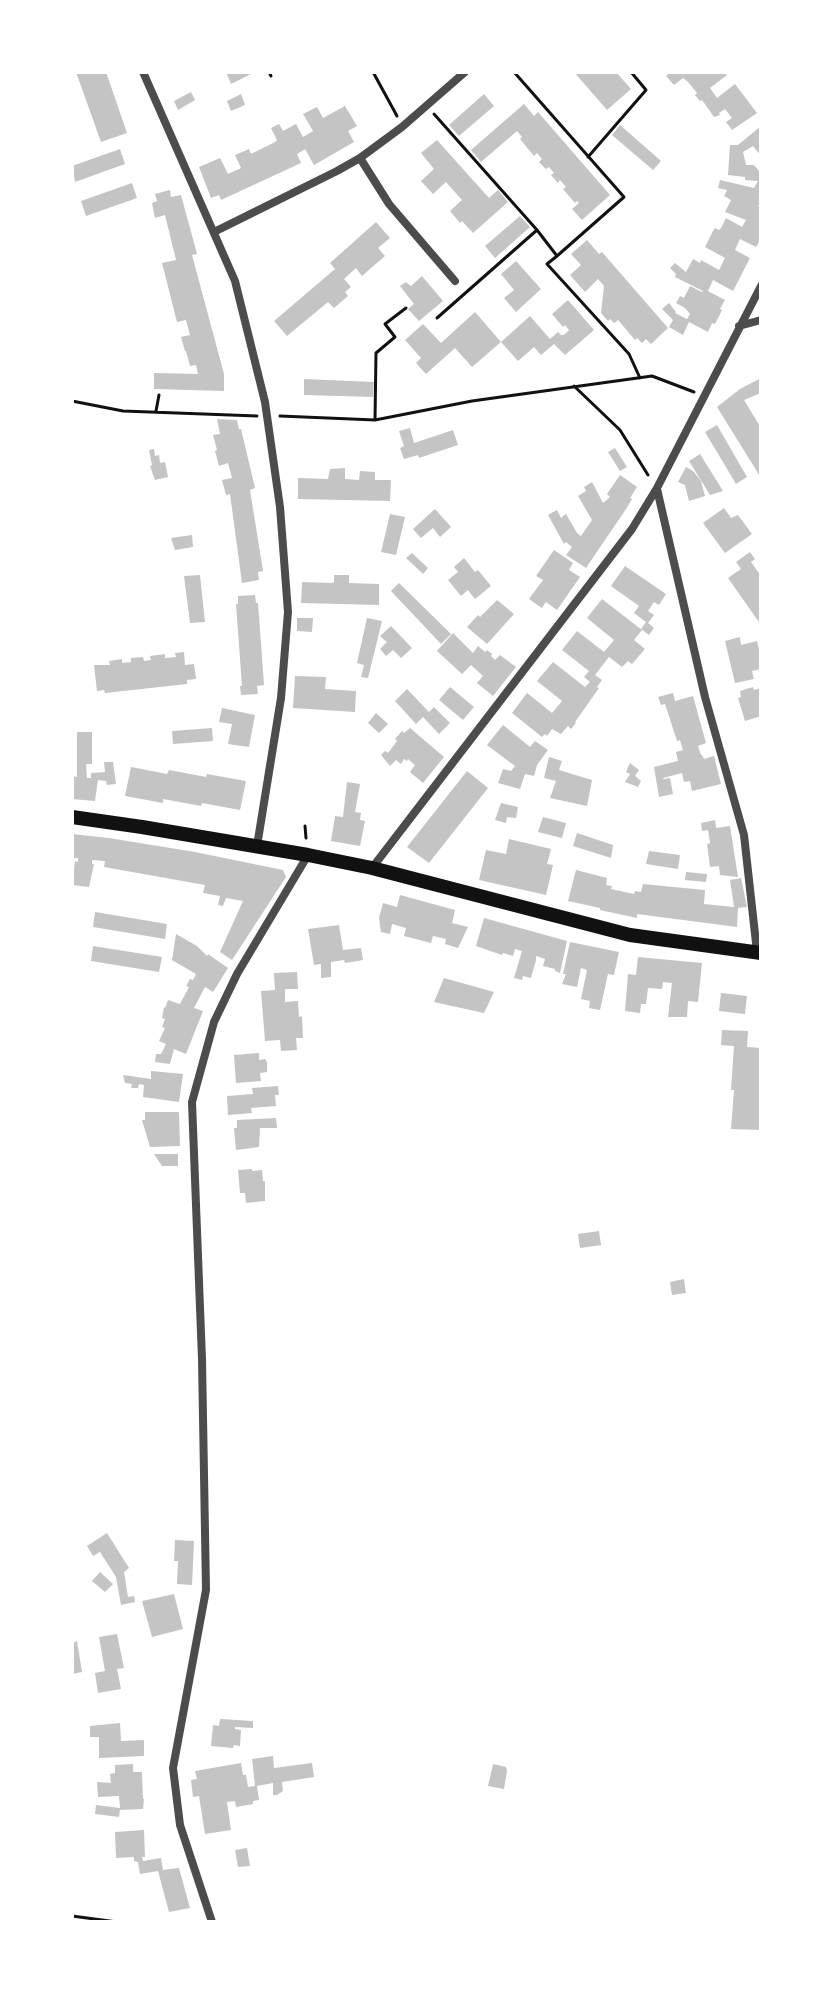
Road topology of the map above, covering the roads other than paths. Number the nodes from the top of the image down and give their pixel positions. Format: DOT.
graph roads {
  1 [pos="143,72"];
  2 [pos="465,72"];
  3 [pos="360,158"];
  4 [pos="214,232"];
  5 [pos="455,281"];
  6 [pos="761,286"];
  7 [pos="761,320"];
  8 [pos="739,326"];
  9 [pos="657,488"];
  10 [pos="72,817"];
  11 [pos="257,846"];
  12 [pos="308,855"];
  13 [pos="372,868"];
  14 [pos="759,952"];
  15 [pos="212,1922"];
  1 -- 4 [label="street"];
  2 -- 3 [label="street"];
  3 -- 4 [label="street"];
  3 -- 5 [label="street"];
  4 -- 11 [label="street"];
  6 -- 8 [label="street"];
  7 -- 8 [label="street"];
  8 -- 9 [label="street"];
  9 -- 13 [label="street"];
  9 -- 14 [label="street"];
  10 -- 11 [label="main road"];
  11 -- 12 [label="main road"];
  12 -- 13 [label="main road"];
  12 -- 15 [label="street"];
  13 -- 14 [label="main road"];
}
